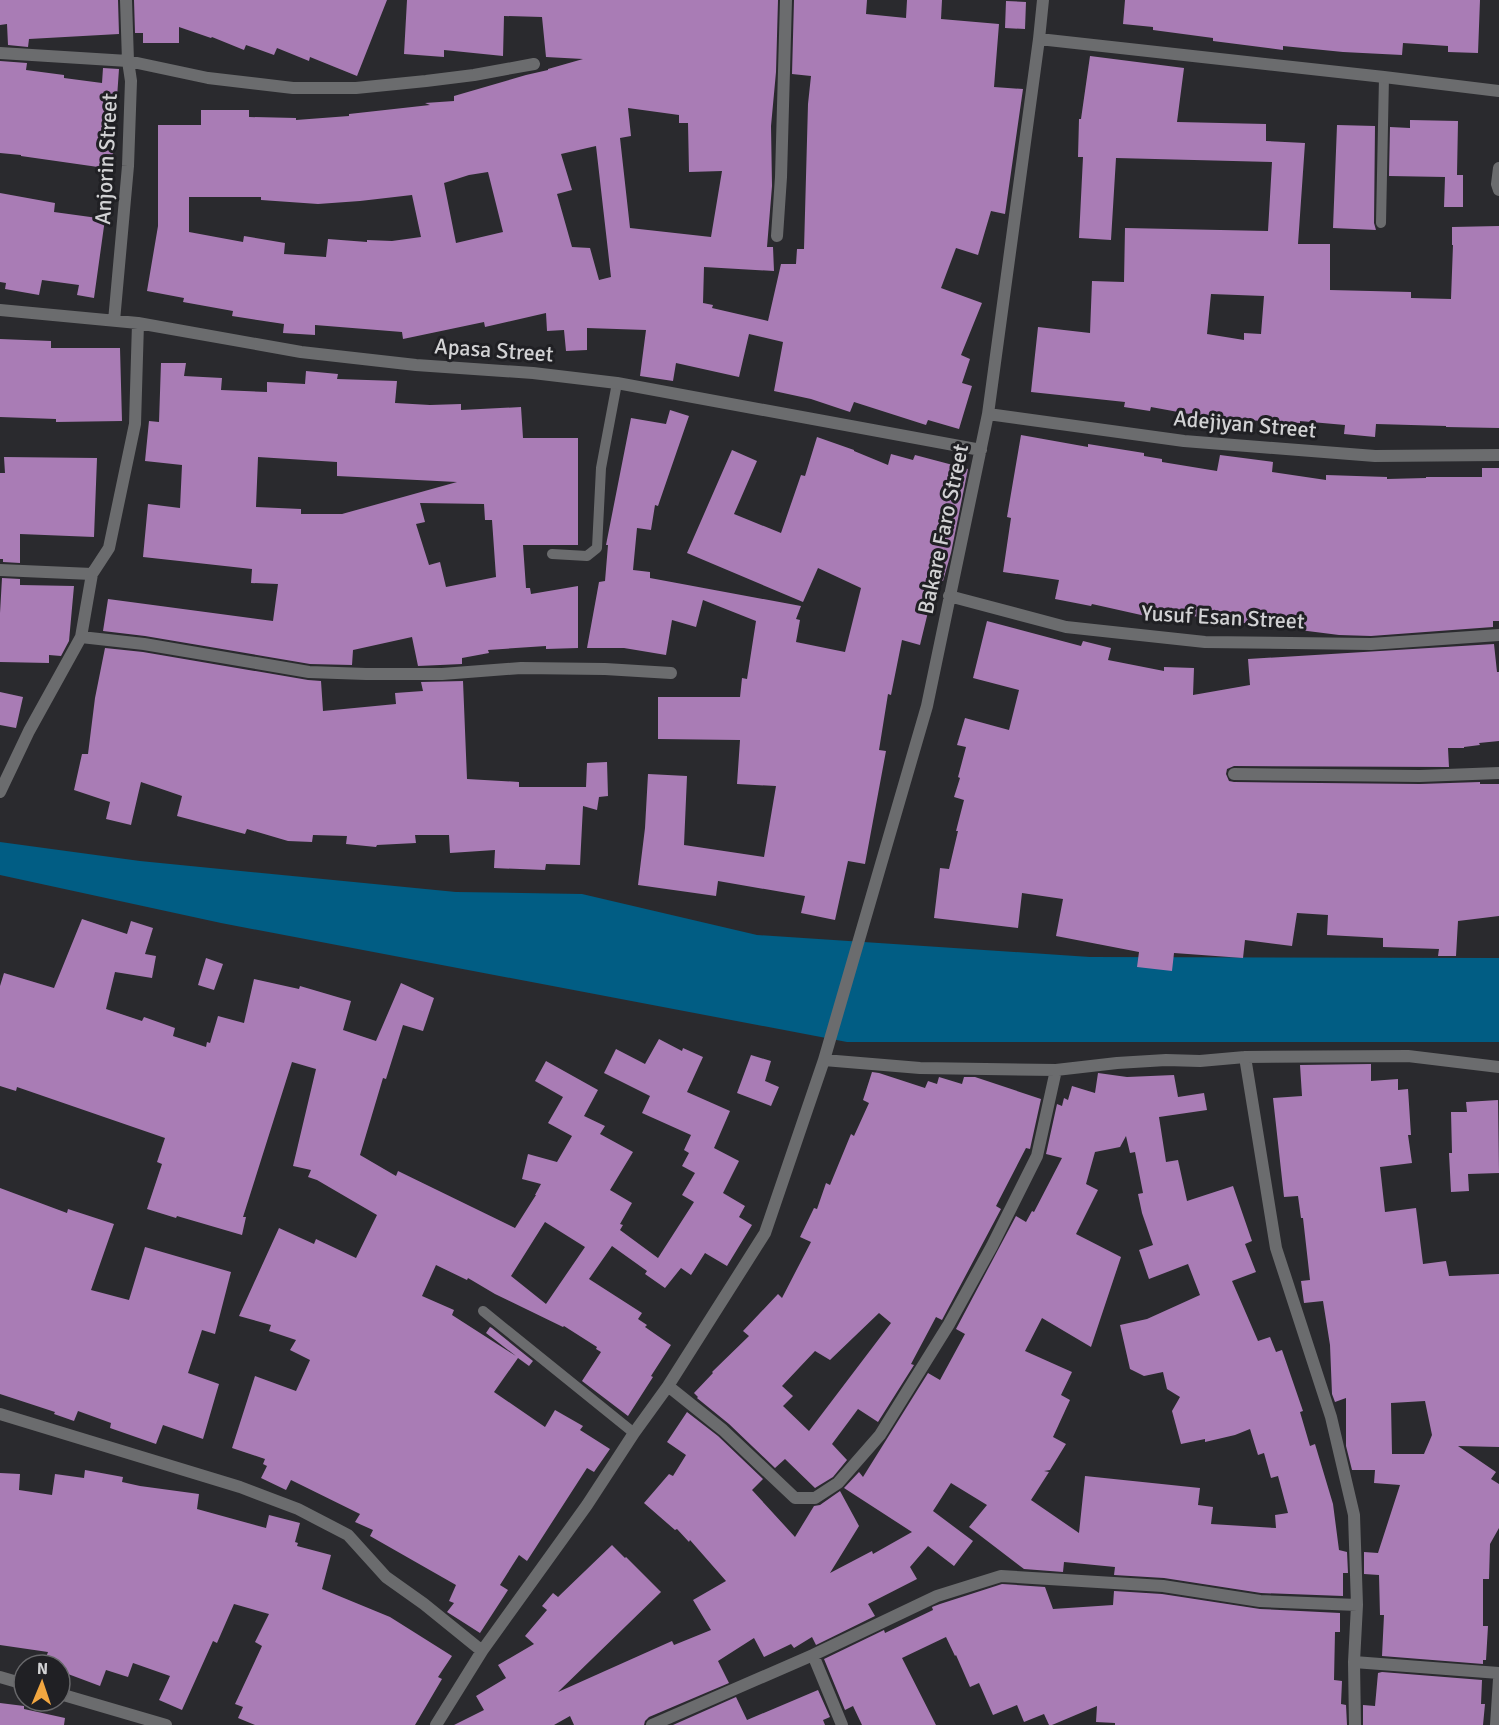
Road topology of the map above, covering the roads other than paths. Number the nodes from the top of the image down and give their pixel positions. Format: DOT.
graph roads {
  1 [pos="126,0"];
  2 [pos="786,0"];
  3 [pos="1043,0"];
  4 [pos="1039,39"];
  5 [pos="0,52"];
  6 [pos="128,61"];
  7 [pos="534,64"];
  8 [pos="1384,77"];
  9 [pos="1499,91"];
  10 [pos="1499,168"];
  11 [pos="1499,190"];
  12 [pos="1381,223"];
  13 [pos="777,236"];
  14 [pos="0,310"];
  15 [pos="114,321"];
  16 [pos="138,323"];
  17 [pos="618,383"];
  18 [pos="988,414"];
  19 [pos="981,450"];
  20 [pos="1499,455"];
  21 [pos="552,554"];
  22 [pos="0,570"];
  23 [pos="92,574"];
  24 [pos="949,596"];
  25 [pos="1499,635"];
  26 [pos="81,637"];
  27 [pos="671,673"];
  28 [pos="1499,773"];
  29 [pos="1234,774"];
  30 [pos="0,792"];
  31 [pos="825,1057"];
  32 [pos="1245,1057"];
  33 [pos="1499,1067"];
  34 [pos="1056,1070"];
  35 [pos="483,1311"];
  36 [pos="668,1386"];
  37 [pos="0,1414"];
  38 [pos="634,1433"];
  39 [pos="1357,1605"];
  40 [pos="482,1651"];
  41 [pos="813,1654"];
  42 [pos="1354,1662"];
  43 [pos="1499,1673"];
  44 [pos="1499,1679"];
  45 [pos="72,1698"];
  46 [pos="166,1725"];
  47 [pos="436,1725"];
  48 [pos="652,1725"];
  49 [pos="842,1725"];
  50 [pos="1355,1725"];
  51 [pos="1496,1725"];
  1 -- 6 [label="street, Anjorin Street"];
  2 -- 13 [label="street"];
  3 -- 4 [label="street, Bakare Faro Street"];
  4 -- 8 [label="street"];
  4 -- 18 [label="street, Bakare Faro Street"];
  5 -- 6 [label="street"];
  6 -- 7 [label="street"];
  6 -- 15 [label="street, Anjorin Street"];
  8 -- 9 [label="street"];
  8 -- 12 [label="lane"];
  10 -- 11 [label="street"];
  14 -- 15 [label="street, Apasa Street"];
  15 -- 16 [label="street, Apasa Street"];
  16 -- 17 [label="street, Apasa Street"];
  16 -- 23 [label="street"];
  17 -- 19 [label="street, Apasa Street"];
  17 -- 21 [label="lane"];
  18 -- 19 [label="street, Bakare Faro Street"];
  18 -- 20 [label="street, Adejiyan Street"];
  19 -- 24 [label="street, Bakare Faro Street"];
  22 -- 23 [label="street"];
  23 -- 26 [label="street"];
  24 -- 25 [label="street, Yusuf Esan Street"];
  24 -- 31 [label="street, Bakare Faro Street"];
  26 -- 27 [label="street"];
  26 -- 30 [label="street"];
  28 -- 29 [label="street"];
  31 -- 34 [label="street"];
  31 -- 36 [label="street, Bakare Faro Street"];
  32 -- 33 [label="street"];
  32 -- 34 [label="street"];
  32 -- 39 [label="street"];
  34 -- 36 [label="street"];
  35 -- 38 [label="lane"];
  36 -- 38 [label="street, Bakare Faro Street"];
  37 -- 40 [label="street"];
  38 -- 40 [label="street, Bakare Faro Street"];
  39 -- 41 [label="street"];
  39 -- 42 [label="street"];
  40 -- 47 [label="street, Bakare Faro Street"];
  41 -- 48 [label="street"];
  41 -- 49 [label="street"];
  42 -- 43 [label="street"];
  42 -- 50 [label="street"];
  44 -- 51 [label="street"];
  45 -- 46 [label="street"];
}
